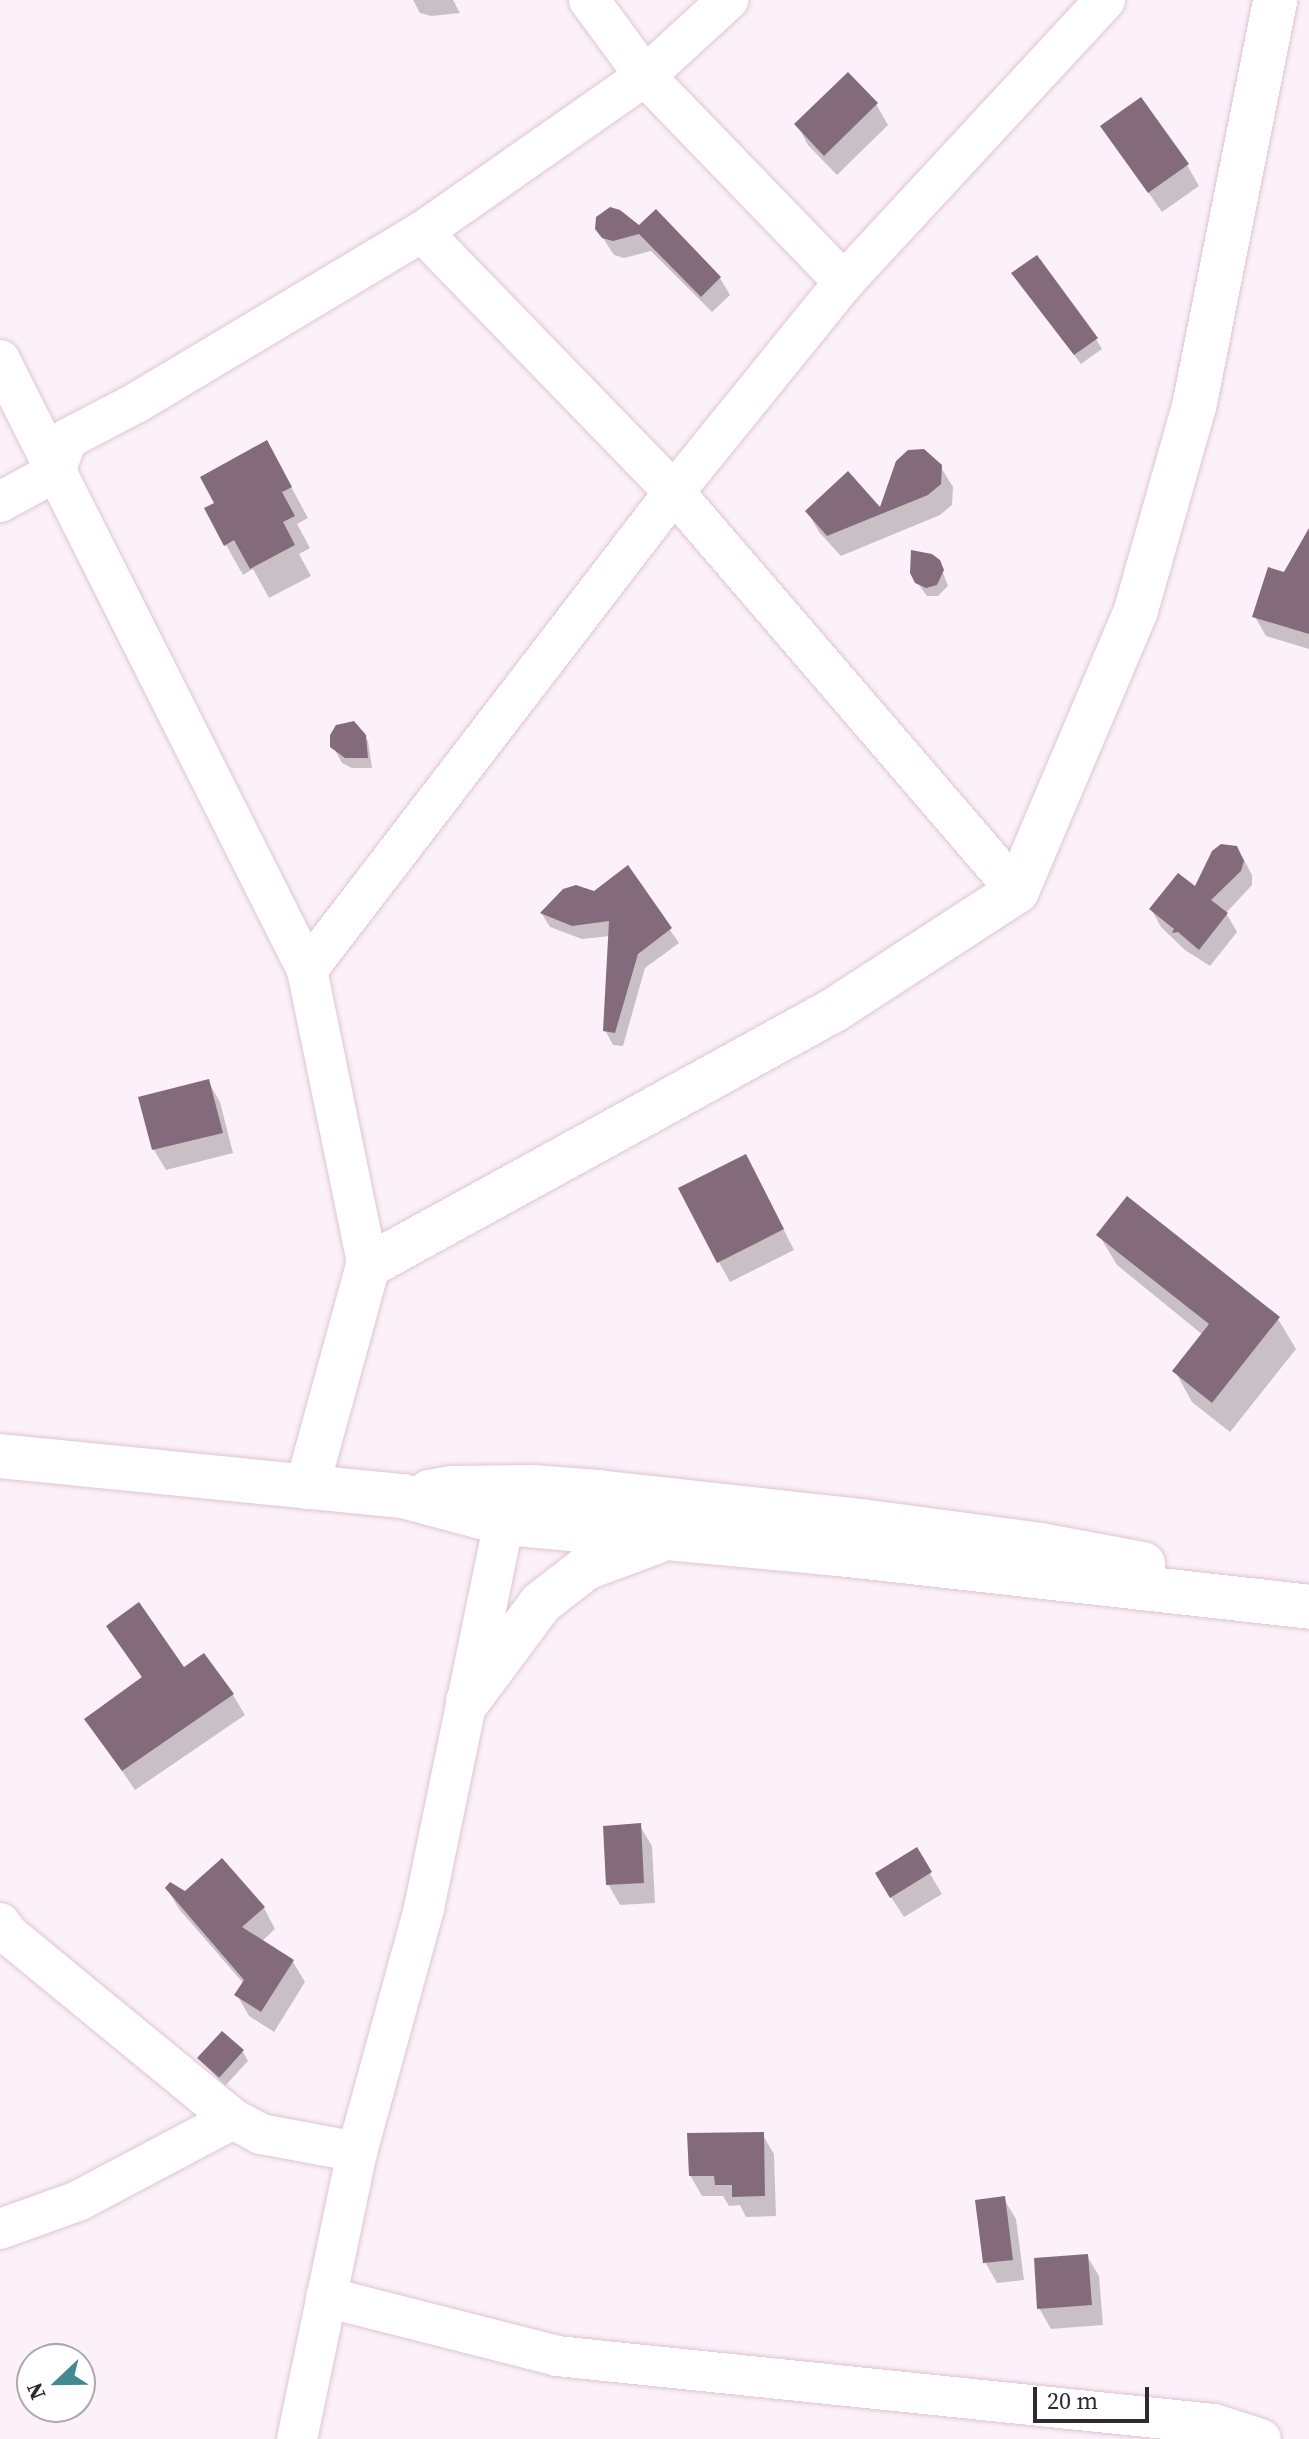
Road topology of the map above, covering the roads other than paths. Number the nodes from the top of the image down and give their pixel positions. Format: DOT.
graph roads {
  1 [pos="589,0"];
  2 [pos="728,0"];
  3 [pos="1105,0"];
  4 [pos="1275,0"];
  5 [pos="645,76"];
  6 [pos="422,232"];
  7 [pos="844,282"];
  8 [pos="0,360"];
  9 [pos="55,472"];
  10 [pos="674,492"];
  11 [pos="0,502"];
  12 [pos="1017,891"];
  13 [pos="307,970"];
  14 [pos="368,1266"];
  15 [pos="0,1456"];
  16 [pos="307,1487"];
  17 [pos="507,1505"];
  18 [pos="662,1540"];
  19 [pos="1250,1599"];
  20 [pos="1309,1607"];
  21 [pos="468,1701"];
  22 [pos="3,1931"];
  23 [pos="233,2119"];
  24 [pos="357,2152"];
  25 [pos="0,2229"];
  26 [pos="326,2297"];
  27 [pos="1211,2431"];
  28 [pos="297,2439"];
  29 [pos="1261,2439"];
  1 -- 5 [label="street"];
  2 -- 5 [label="street"];
  3 -- 7 [label="street"];
  4 -- 12 [label="main road"];
  5 -- 6 [label="street"];
  5 -- 7 [label="street"];
  6 -- 9 [label="street"];
  6 -- 10 [label="street"];
  7 -- 10 [label="street"];
  8 -- 9 [label="street"];
  9 -- 11 [label="street"];
  9 -- 13 [label="street"];
  10 -- 12 [label="street"];
  10 -- 13 [label="street"];
  12 -- 14 [label="main road"];
  13 -- 14 [label="street"];
  14 -- 16 [label="main road"];
  15 -- 16 [label="main road"];
  16 -- 17 [label="main road"];
  17 -- 18 [label="main road"];
  17 -- 19 [label="main road"];
  17 -- 21 [label="street"];
  18 -- 19 [label="main road"];
  18 -- 21 [label="main road"];
  19 -- 20 [label="main road"];
  21 -- 24 [label="street"];
  22 -- 23 [label="street"];
  23 -- 24 [label="street"];
  23 -- 25 [label="street"];
  24 -- 26 [label="street"];
  26 -- 27 [label="street"];
  26 -- 28 [label="street"];
  27 -- 29 [label="street"];
}
